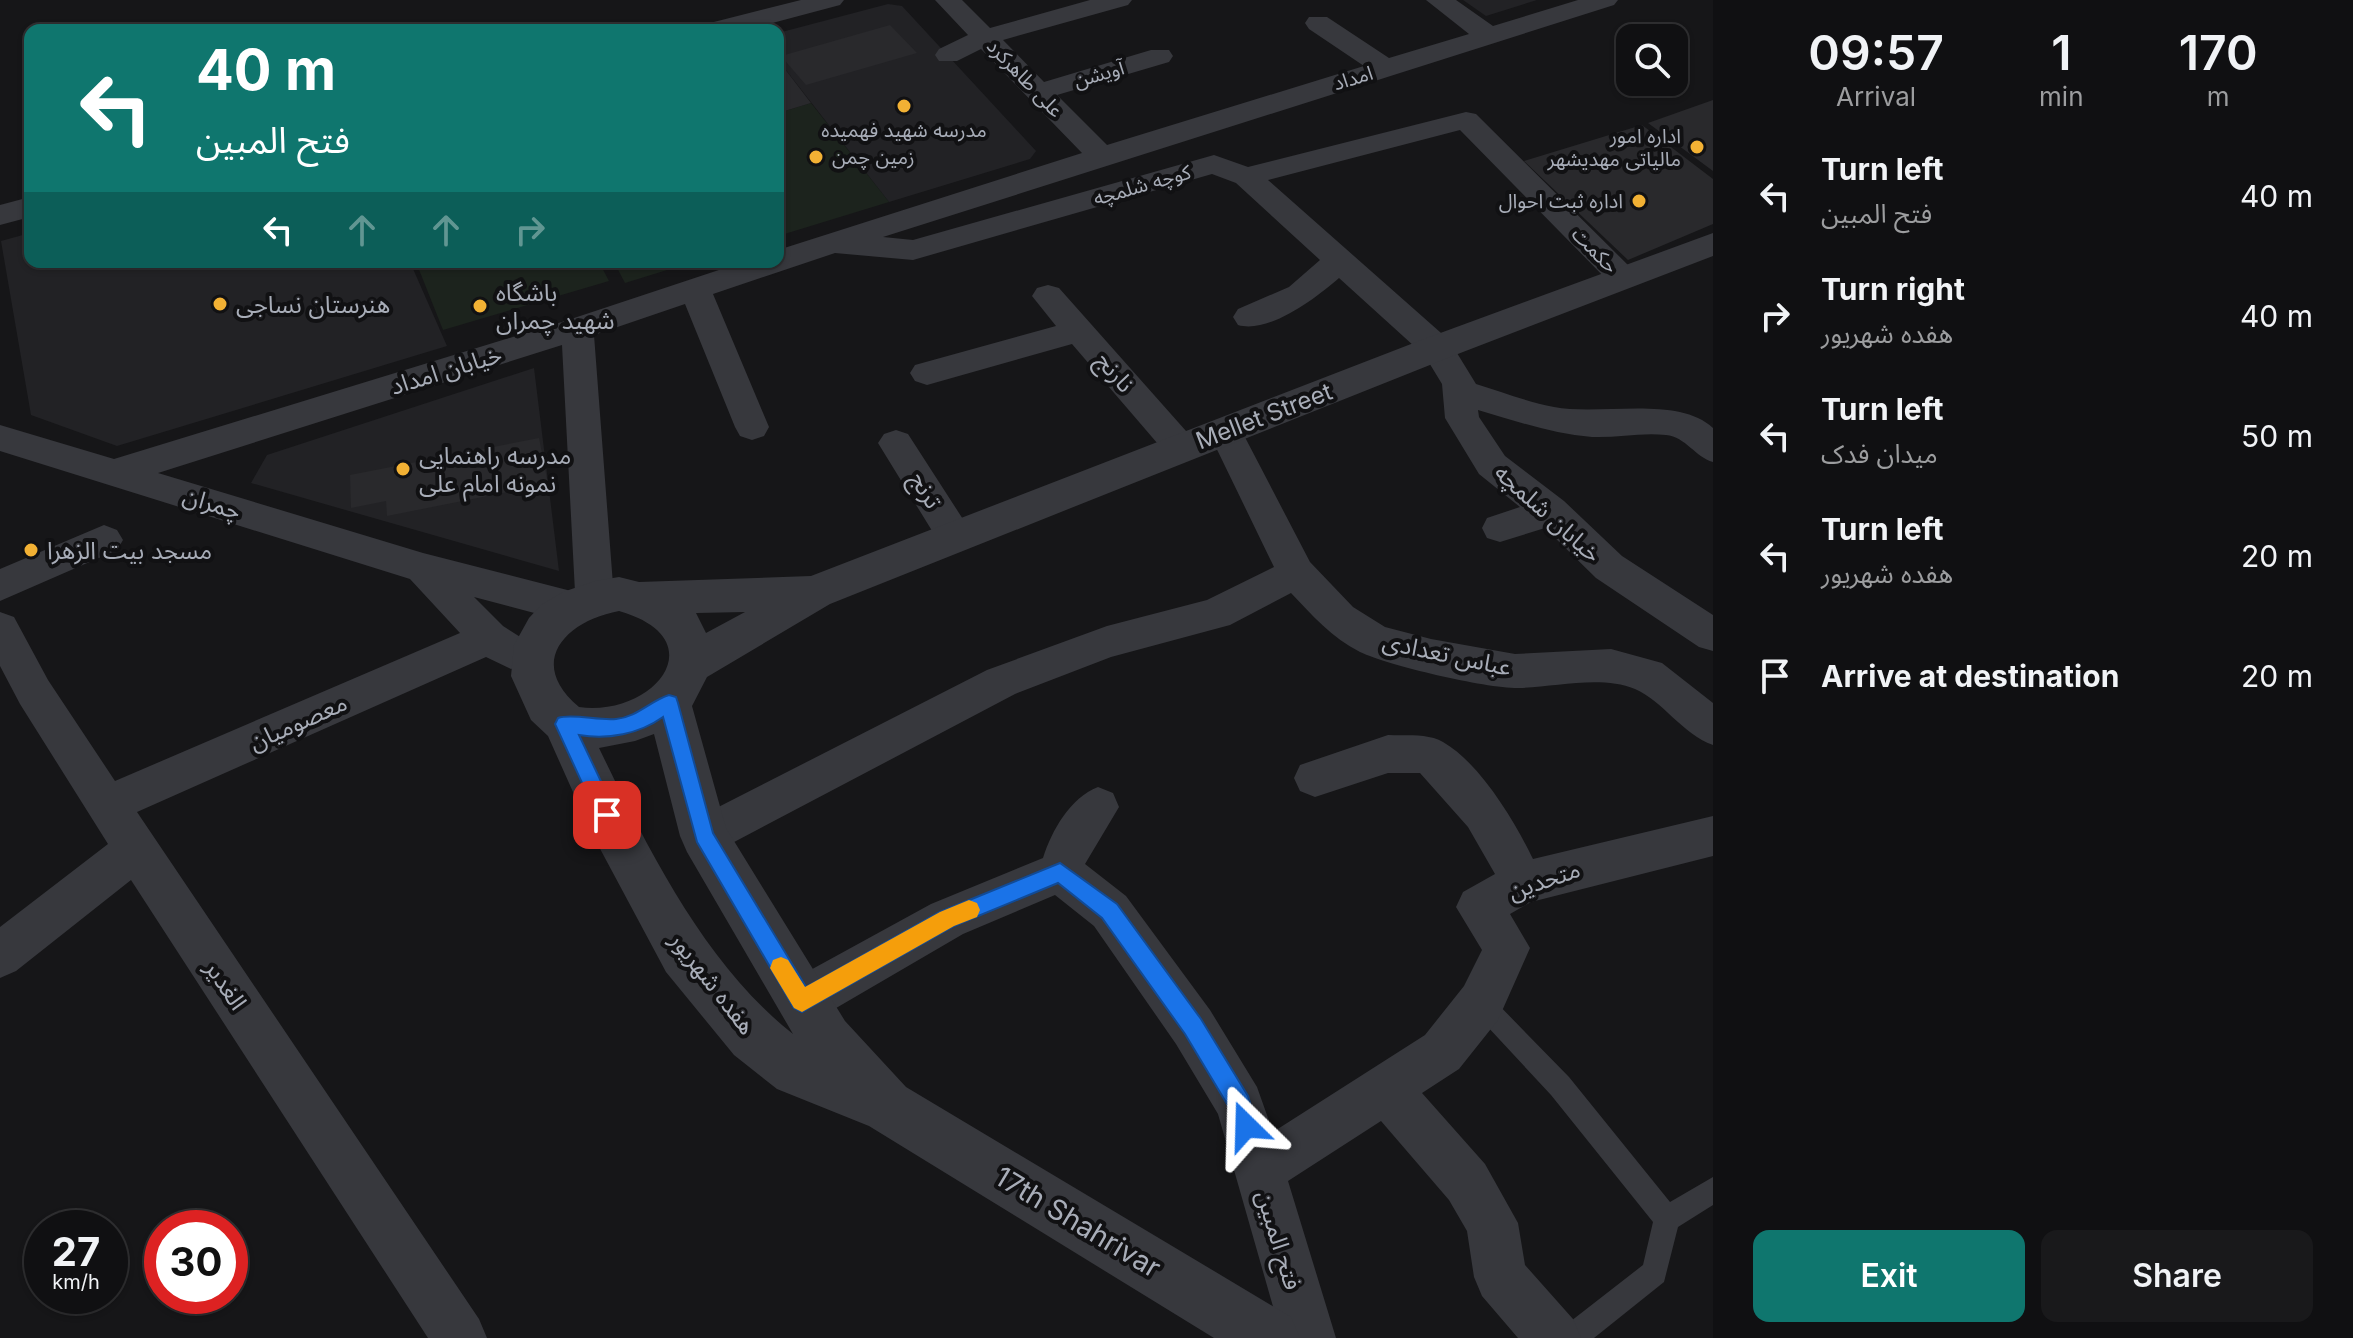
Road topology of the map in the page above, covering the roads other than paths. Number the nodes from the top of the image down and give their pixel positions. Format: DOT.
graph roads {
  1 [pos="831,0"];
  2 [pos="948,0"];
  3 [pos="1119,0"];
  4 [pos="1439,0"];
  5 [pos="1605,0"];
  6 [pos="1318,23"];
  7 [pos="738,24"];
  8 [pos="1488,35"];
  9 [pos="985,37"];
  10 [pos="948,55"];
  11 [pos="1160,56"];
  12 [pos="1385,68"];
  13 [pos="1038,92"];
  14 [pos="1102,156"];
  15 [pos="1246,177"];
  16 [pos="24,209"];
  17 [pos="0,215"];
  18 [pos="833,243"];
  19 [pos="1713,244"];
  20 [pos="784,260"];
  21 [pos="1339,261"];
  22 [pos="759,268"];
  23 [pos="1623,278"];
  24 [pos="695,289"];
  25 [pos="1048,296"];
  26 [pos="1249,317"];
  27 [pos="577,329"];
  28 [pos="1079,331"];
  29 [pos="1437,348"];
  30 [pos="927,373"];
  31 [pos="1460,392"];
  32 [pos="752,427"];
  33 [pos="1225,431"];
  34 [pos="0,438"];
  35 [pos="896,443"];
  36 [pos="1182,449"];
  37 [pos="1713,449"];
  38 [pos="114,473"];
  39 [pos="1551,511"];
  40 [pos="1500,528"];
  41 [pos="955,537"];
  42 [pos="104,540"];
  43 [pos="423,568"];
  44 [pos="1296,573"];
  45 [pos="0,586"];
  46 [pos="815,592"];
  47 [pos="643,598"];
  48 [pos="584,602"];
  49 [pos="0,628"];
  50 [pos="1713,635"];
  51 [pos="489,638"];
  52 [pos="530,664"];
  53 [pos="681,683"];
  54 [pos="565,724"];
  55 [pos="1713,727"];
  56 [pos="1315,778"];
  57 [pos="107,805"];
  58 [pos="1098,807"];
  59 [pos="704,836"];
  60 [pos="1713,836"];
  61 [pos="136,849"];
  62 [pos="1060,872"];
  63 [pos="1522,883"];
  64 [pos="0,955"];
  65 [pos="802,1001"];
  66 [pos="1481,1003"];
  67 [pos="1385,1088"];
  68 [pos="887,1106"];
  69 [pos="1259,1171"];
  70 [pos="1713,1190"];
  71 [pos="1667,1219"];
  72 [pos="460,1338"];
  73 [pos="1270,1338"];
  74 [pos="1309,1338"];
  75 [pos="1554,1338"];
  76 [pos="1572,1338"];
  1 -- 7 [label="street"];
  2 -- 9 [label="street, علی طاهرکرد"];
  3 -- 9 [label="street"];
  4 -- 8 [label="street"];
  5 -- 8 [label="street, امداد"];
  6 -- 12 [label="street"];
  8 -- 12 [label="street, امداد"];
  9 -- 10 [label="street"];
  9 -- 13 [label="street, علی طاهرکرد"];
  11 -- 13 [label="street, آویشن"];
  12 -- 14 [label="street, امداد"];
  13 -- 14 [label="street, علی طاهرکرد"];
  14 -- 18 [label="street, خیابان امداد"];
  15 -- 18 [label="street, کوچه شلمچه"];
  15 -- 21 [label="street, کوچه شلمچه"];
  15 -- 23 [label="street, حکمت"];
  16 -- 17 [label="street"];
  18 -- 20 [label="street, خیابان امداد"];
  19 -- 23 [label="street, Mellet Street"];
  21 -- 26 [label="street"];
  21 -- 29 [label="street, کوچه شلمچه"];
  22 -- 24 [label="street, خیابان امداد"];
  23 -- 29 [label="street, Mellet Street"];
  24 -- 27 [label="street, خیابان امداد"];
  24 -- 32 [label="street"];
  25 -- 28 [label="street, نارنج"];
  27 -- 38 [label="street, خیابان امداد"];
  27 -- 48 [label="street"];
  28 -- 30 [label="street"];
  28 -- 36 [label="street, نارنج"];
  29 -- 31 [label="street, خیابان شلمچه"];
  29 -- 33 [label="street, Mellet Street"];
  31 -- 37 [label="street"];
  31 -- 39 [label="street, خیابان شلمچه"];
  33 -- 36 [label="street, Mellet Street"];
  33 -- 44 [label="street, عباس تعدادی"];
  34 -- 38 [label="street, چمران"];
  35 -- 41 [label="street, ترنج"];
  36 -- 41 [label="street, Mellet Street"];
  38 -- 43 [label="street, چمران"];
  39 -- 40 [label="street"];
  39 -- 50 [label="street, خیابان شلمچه"];
  41 -- 46 [label="street, Mellet Street"];
  42 -- 45 [label="street"];
  43 -- 48 [label="street, چمران"];
  43 -- 51 [label="street"];
  44 -- 55 [label="street, عباس تعدادی"];
  44 -- 59 [label="street"];
  46 -- 47 [label="street"];
  46 -- 53 [label="street"];
  47 -- 48 [label="street"];
  47 -- 53 [label="street"];
  48 -- 52 [label="street"];
  49 -- 57 [label="street, الغدیر"];
  51 -- 52 [label="street"];
  51 -- 57 [label="street, معصومیان"];
  52 -- 54 [label="street"];
  53 -- 54 [label="street"];
  53 -- 59 [label="street"];
  54 -- 68 [label="street, هفده شهریور"];
  56 -- 63 [label="street"];
  57 -- 61 [label="street, الغدیر"];
  58 -- 62 [label="street"];
  59 -- 65 [label="street"];
  60 -- 63 [label="street, متحدین"];
  61 -- 64 [label="street"];
  61 -- 72 [label="street, الغدیر"];
  62 -- 65 [label="street"];
  62 -- 69 [label="street, فتح المبین"];
  63 -- 66 [label="street, متحدین"];
  65 -- 68 [label="street"];
  66 -- 67 [label="street, متحدین"];
  66 -- 71 [label="lane"];
  67 -- 69 [label="street, متحدین"];
  67 -- 75 [label="street"];
  68 -- 73 [label="street, 17th Shahrivar"];
  69 -- 74 [label="street, فتح المبین"];
  70 -- 71 [label="lane"];
  71 -- 76 [label="lane"];
}
